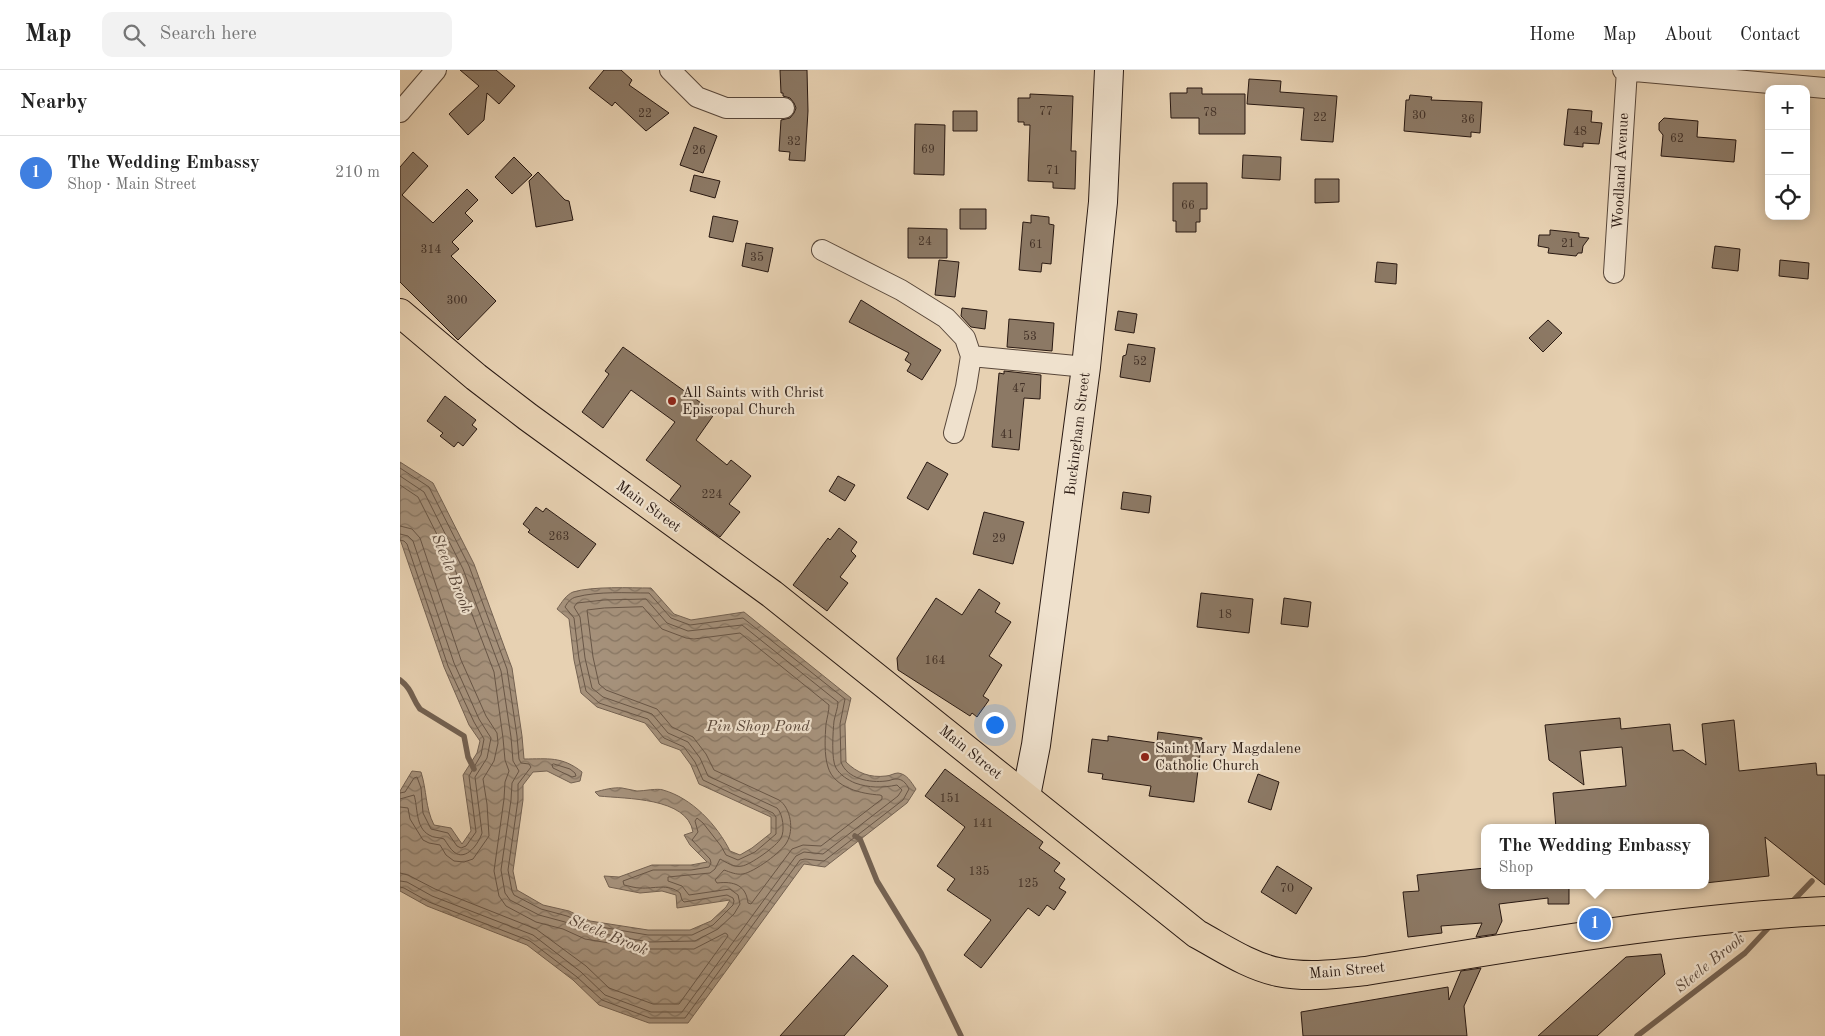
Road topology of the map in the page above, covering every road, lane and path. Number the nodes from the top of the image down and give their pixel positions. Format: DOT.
graph roads {
  1 [pos="436,70"];
  2 [pos="670,70"];
  3 [pos="1109,70"];
  4 [pos="1625,70"];
  5 [pos="1825,88"];
  6 [pos="784,108"];
  7 [pos="400,112"];
  8 [pos="822,250"];
  9 [pos="1614,273"];
  10 [pos="400,313"];
  11 [pos="971,356"];
  12 [pos="1086,367"];
  13 [pos="954,432"];
  14 [pos="1026,796"];
  15 [pos="1816,912"];
  1 -- 7 [label="street"];
  2 -- 6 [label="street"];
  3 -- 12 [label="main road, Buckingham Street"];
  4 -- 5 [label="street"];
  4 -- 9 [label="street, Woodland Avenue"];
  8 -- 11 [label="street"];
  10 -- 14 [label="main road, Main Street"];
  11 -- 12 [label="street"];
  11 -- 13 [label="street"];
  12 -- 14 [label="main road, Buckingham Street"];
  14 -- 15 [label="main road, Main Street"];
}
